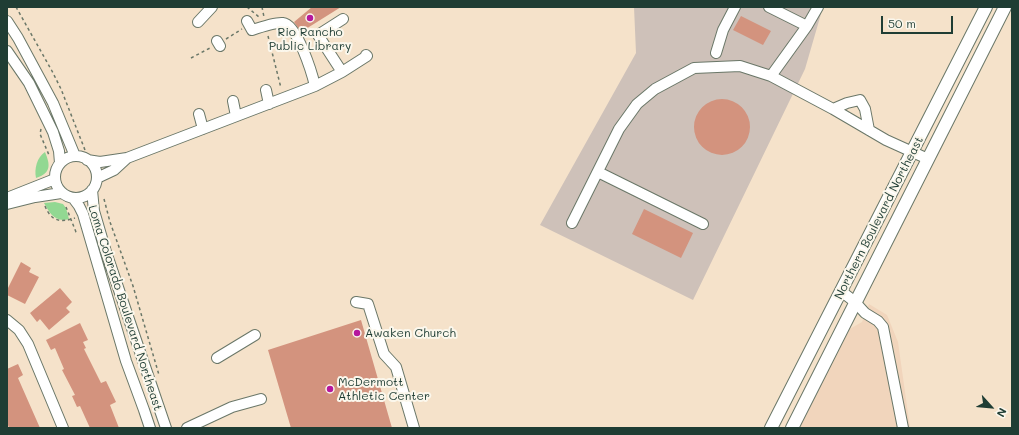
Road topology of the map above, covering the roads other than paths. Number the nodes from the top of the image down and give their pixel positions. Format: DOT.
graph roads {
  1 [pos="212,7"];
  2 [pos="735,7"];
  3 [pos="769,7"];
  4 [pos="818,7"];
  5 [pos="986,7"];
  6 [pos="1005,7"];
  7 [pos="344,20"];
  8 [pos="7,21"];
  9 [pos="198,22"];
  10 [pos="245,24"];
  11 [pos="807,26"];
  12 [pos="7,51"];
  13 [pos="716,53"];
  14 [pos="366,55"];
  15 [pos="342,72"];
  16 [pos="771,76"];
  17 [pos="315,86"];
  18 [pos="266,90"];
  19 [pos="233,101"];
  20 [pos="269,104"];
  21 [pos="833,109"];
  22 [pos="199,114"];
  23 [pos="236,116"];
  24 [pos="203,129"];
  25 [pos="869,130"];
  26 [pos="912,152"];
  27 [pos="87,155"];
  28 [pos="75,156"];
  29 [pos="127,158"];
  30 [pos="928,159"];
  31 [pos="60,163"];
  32 [pos="598,172"];
  33 [pos="96,178"];
  34 [pos="55,179"];
  35 [pos="92,190"];
  36 [pos="61,192"];
  37 [pos="7,198"];
  38 [pos="73,198"];
  39 [pos="7,204"];
  40 [pos="572,223"];
  41 [pos="703,224"];
  42 [pos="841,291"];
  43 [pos="356,302"];
  44 [pos="855,302"];
  45 [pos="7,320"];
  46 [pos="255,335"];
  47 [pos="217,358"];
  48 [pos="261,399"];
  49 [pos="63,428"];
  50 [pos="150,428"];
  51 [pos="166,428"];
  52 [pos="187,428"];
  53 [pos="414,428"];
  54 [pos="771,428"];
  55 [pos="792,428"];
  56 [pos="903,428"];
  1 -- 9 [label="street"];
  2 -- 13 [label="street"];
  3 -- 11 [label="street"];
  4 -- 11 [label="street"];
  5 -- 26 [label="main road, Northern Boulevard Northeast"];
  6 -- 30 [label="main road, Northern Boulevard Northeast"];
  7 -- 15 [label="street"];
  8 -- 28 [label="street"];
  10 -- 17 [label="street"];
  11 -- 16 [label="street"];
  12 -- 31 [label="street"];
  14 -- 15 [label="street"];
  15 -- 17 [label="street"];
  16 -- 21 [label="street"];
  16 -- 32 [label="street"];
  17 -- 20 [label="street"];
  18 -- 20 [label="street"];
  19 -- 23 [label="street"];
  20 -- 23 [label="street"];
  21 -- 25 [label="street"];
  21 -- 25 [label="street"];
  22 -- 24 [label="street"];
  23 -- 24 [label="street"];
  24 -- 29 [label="street"];
  25 -- 26 [label="street"];
  26 -- 30 [label="street"];
  26 -- 42 [label="main road, Northern Boulevard Northeast"];
  27 -- 28 [label="street"];
  27 -- 29 [label="street"];
  27 -- 33 [label="street"];
  28 -- 31 [label="street"];
  29 -- 33 [label="street"];
  30 -- 44 [label="main road, Northern Boulevard Northeast"];
  31 -- 34 [label="street"];
  32 -- 40 [label="street"];
  32 -- 41 [label="street"];
  33 -- 35 [label="street, Loma Colorado Boulevard Northeast"];
  34 -- 36 [label="street"];
  34 -- 37 [label="street"];
  35 -- 38 [label="street, Loma Colorado Boulevard Northeast"];
  35 -- 51 [label="street, Loma Colorado Boulevard Northeast"];
  36 -- 38 [label="street, Loma Colorado Boulevard Northeast"];
  36 -- 39 [label="street"];
  38 -- 50 [label="street, Loma Colorado Boulevard Northeast"];
  42 -- 44 [label="street"];
  42 -- 54 [label="main road, Northern Boulevard Northeast"];
  43 -- 53 [label="street"];
  44 -- 55 [label="main road, Northern Boulevard Northeast"];
  44 -- 56 [label="street"];
  45 -- 49 [label="street"];
  46 -- 47 [label="street"];
  48 -- 52 [label="street"];
}
